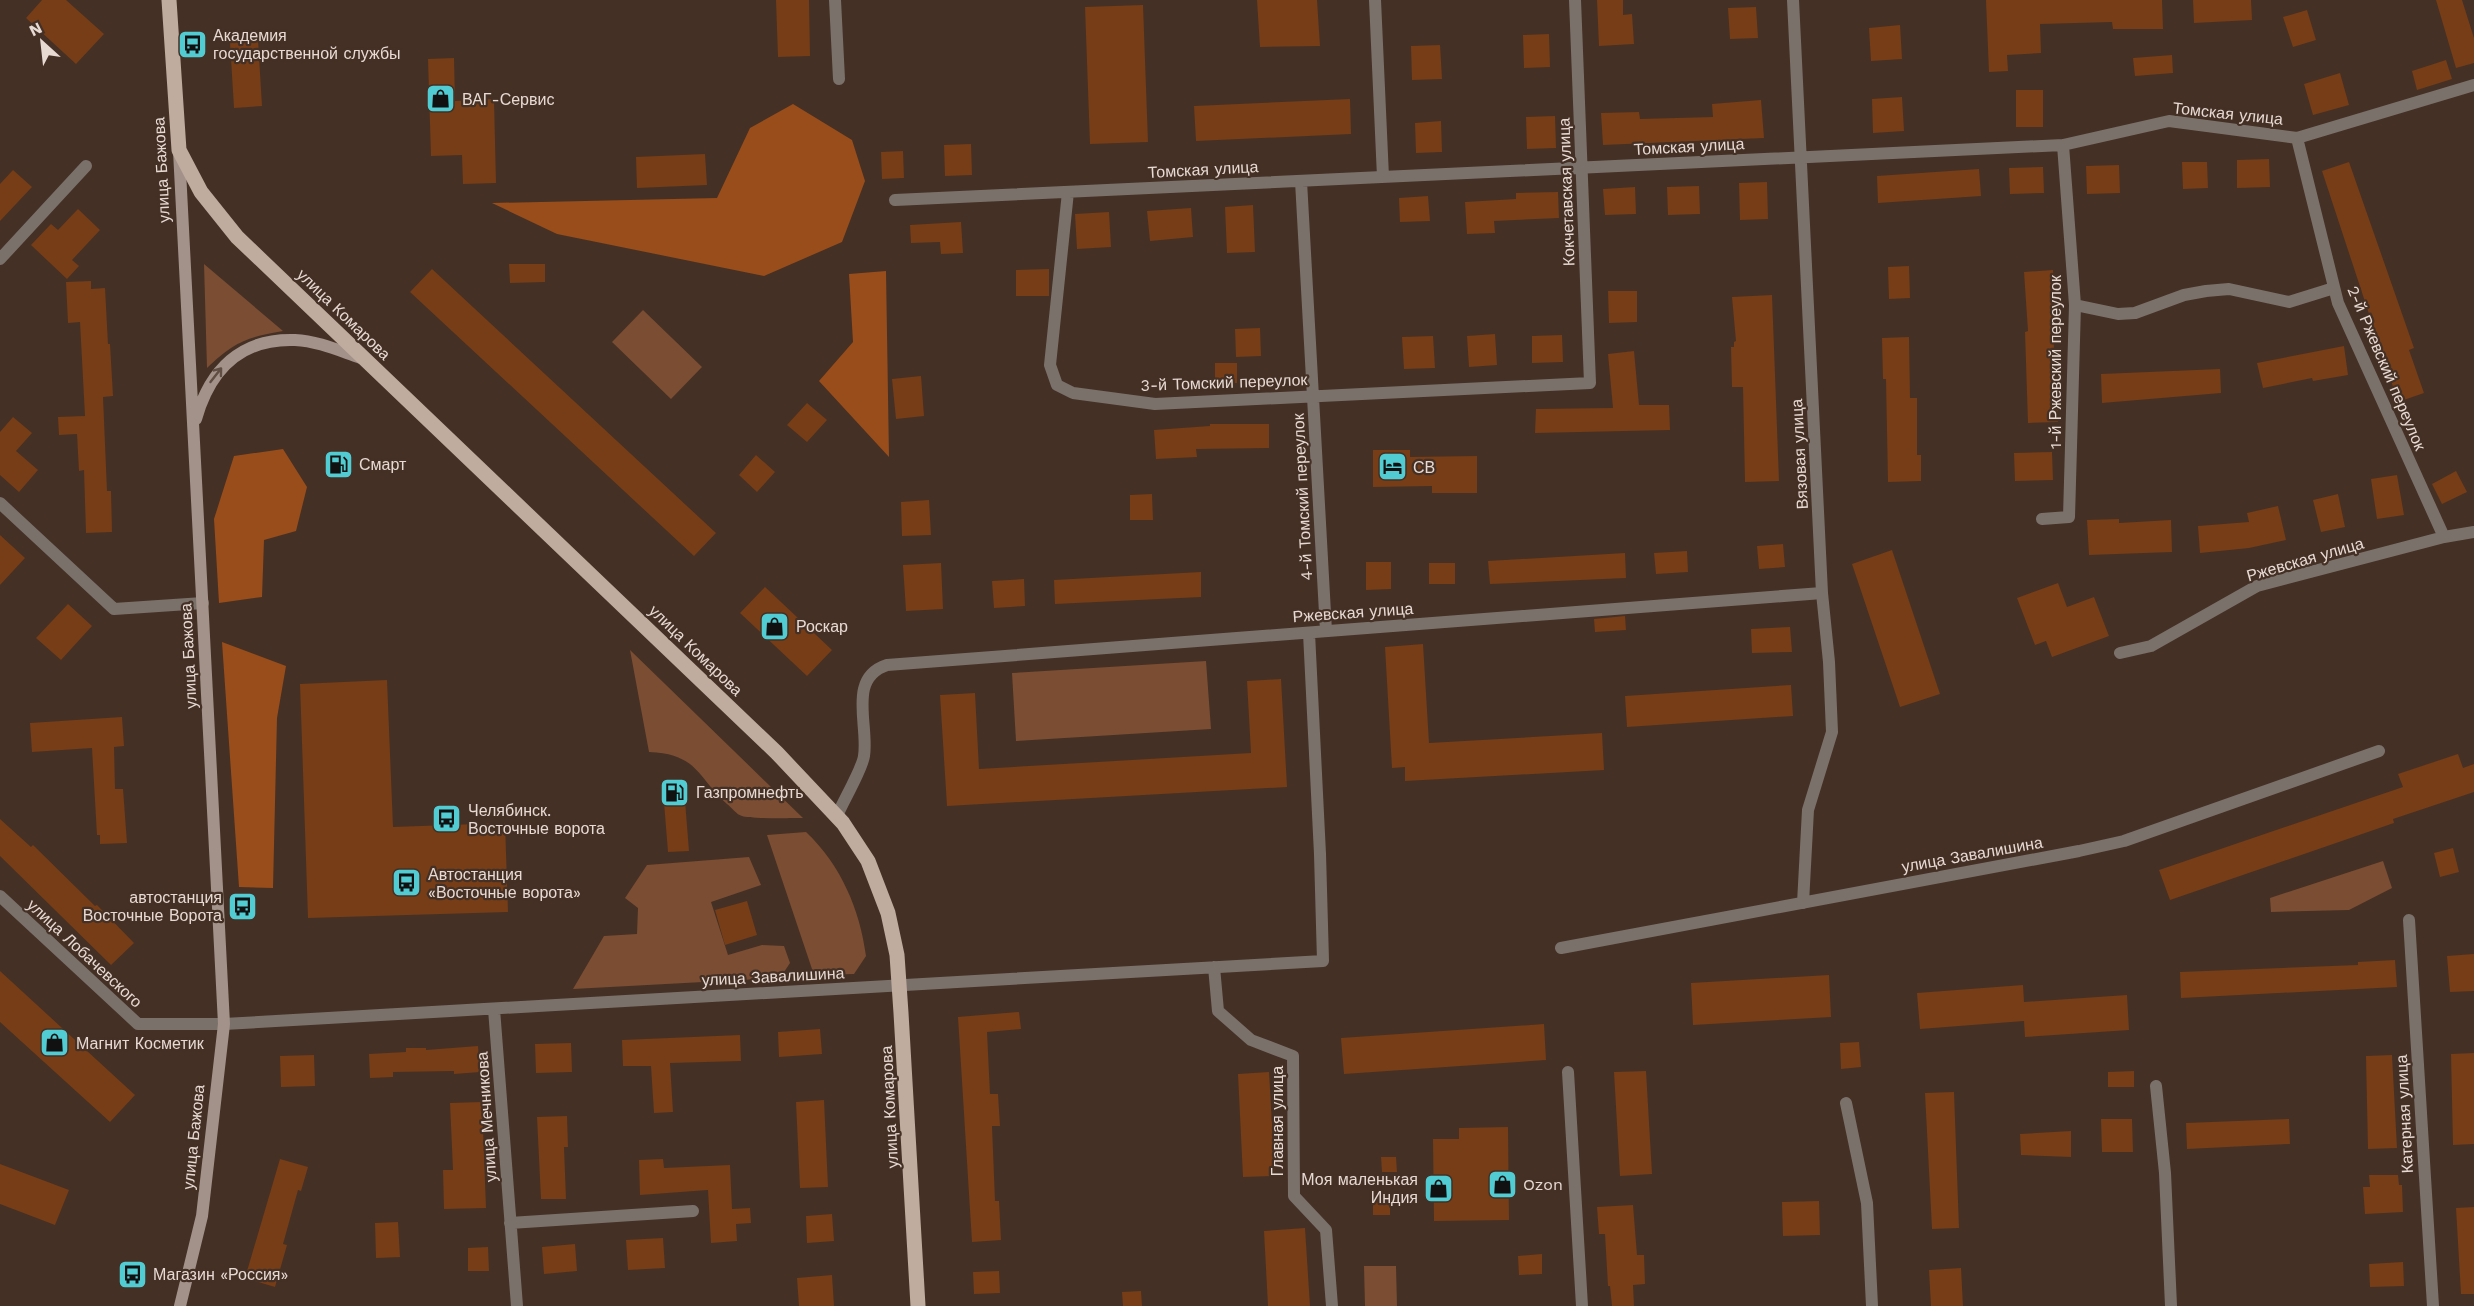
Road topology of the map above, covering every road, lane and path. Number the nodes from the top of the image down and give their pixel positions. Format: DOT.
graph roads {
  1 [pos="169,0"];
  2 [pos="835,0"];
  3 [pos="1375,0"];
  4 [pos="1575,0"];
  5 [pos="1793,0"];
  6 [pos="839,79"];
  7 [pos="2474,86"];
  8 [pos="2297,138"];
  9 [pos="2063,145"];
  10 [pos="179,150"];
  11 [pos="1801,157"];
  12 [pos="86,166"];
  13 [pos="1581,168"];
  14 [pos="1383,177"];
  15 [pos="1301,181"];
  16 [pos="1068,192"];
  17 [pos="895,200"];
  18 [pos="0,259"];
  19 [pos="2334,288"];
  20 [pos="2075,305"];
  21 [pos="366,360"];
  22 [pos="1590,383"];
  23 [pos="1313,396"];
  24 [pos="194,429"];
  25 [pos="0,503"];
  26 [pos="2042,519"];
  27 [pos="2474,532"];
  28 [pos="2444,537"];
  29 [pos="1822,593"];
  30 [pos="203,603"];
  31 [pos="1326,631"];
  32 [pos="1309,633"];
  33 [pos="2120,653"];
  34 [pos="2379,751"];
  35 [pos="837,816"];
  36 [pos="0,896"];
  37 [pos="1803,903"];
  38 [pos="2409,920"];
  39 [pos="1561,948"];
  40 [pos="1214,967"];
  41 [pos="899,985"];
  42 [pos="494,1009"];
  43 [pos="224,1024"];
  44 [pos="1568,1072"];
  45 [pos="2156,1086"];
  46 [pos="1846,1103"];
  47 [pos="693,1211"];
  48 [pos="510,1223"];
  49 [pos="180,1306"];
  50 [pos="518,1306"];
  51 [pos="918,1306"];
  52 [pos="1332,1306"];
  53 [pos="1582,1306"];
  54 [pos="1872,1306"];
  55 [pos="2171,1306"];
  56 [pos="2433,1306"];
  1 -- 10 [label="main road, улица Бажова"];
  2 -- 6 [label="street"];
  3 -- 14 [label="street"];
  4 -- 13 [label="street, Кокчетавская улица"];
  5 -- 11 [label="street, Вязовая улица"];
  7 -- 8 [label="street, Томская улица"];
  8 -- 9 [label="street, Томская улица"];
  8 -- 19 [label="street, 2-й Ржевский переулок"];
  9 -- 11 [label="street, Томская улица"];
  9 -- 20 [label="street, 1-й Ржевский переулок"];
  10 -- 21 [label="main road, улица Комарова"];
  10 -- 24 [label="main road, улица Бажова"];
  11 -- 13 [label="street, Томская улица"];
  11 -- 29 [label="street, Вязовая улица"];
  12 -- 18 [label="street"];
  13 -- 14 [label="street, Томская улица"];
  13 -- 22 [label="street, Кокчетавская улица"];
  14 -- 15 [label="street, Томская улица"];
  15 -- 16 [label="street, Томская улица"];
  15 -- 23 [label="street, 4-й Томский переулок"];
  16 -- 17 [label="street, Томская улица"];
  16 -- 23 [label="street, 3-й Томский переулок"];
  19 -- 20 [label="street"];
  19 -- 28 [label="street, 2-й Ржевский переулок"];
  20 -- 26 [label="street, 1-й Ржевский переулок"];
  24 -- 21 [label="main road, one-way"];
  21 -- 35 [label="main road, улица Комарова"];
  22 -- 23 [label="street, 3-й Томский переулок"];
  23 -- 31 [label="street, 4-й Томский переулок"];
  24 -- 30 [label="main road, улица Бажова"];
  25 -- 30 [label="street"];
  27 -- 28 [label="street, Ржевская улица"];
  28 -- 33 [label="street, Ржевская улица"];
  29 -- 31 [label="street, Ржевская улица"];
  29 -- 37 [label="street, Вязовая улица"];
  30 -- 43 [label="main road, улица Бажова"];
  31 -- 32 [label="street, Ржевская улица"];
  32 -- 35 [label="street, Ржевская улица"];
  32 -- 40 [label="street, улица Завалишина"];
  34 -- 37 [label="street, улица Завалишина"];
  35 -- 41 [label="main road, улица Комарова"];
  36 -- 43 [label="street, улица Лобачевского"];
  37 -- 39 [label="street, улица Завалишина"];
  38 -- 56 [label="street, Катерная улица"];
  40 -- 41 [label="street, улица Завалишина"];
  40 -- 52 [label="street, Главная улица"];
  41 -- 42 [label="street, улица Завалишина"];
  41 -- 51 [label="main road, улица Комарова"];
  42 -- 43 [label="street, улица Завалишина"];
  42 -- 48 [label="street, улица Мечникова"];
  43 -- 49 [label="main road, улица Бажова"];
  44 -- 53 [label="street"];
  45 -- 55 [label="street"];
  46 -- 54 [label="street"];
  47 -- 48 [label="street"];
  48 -- 50 [label="street, улица Мечникова"];
}
